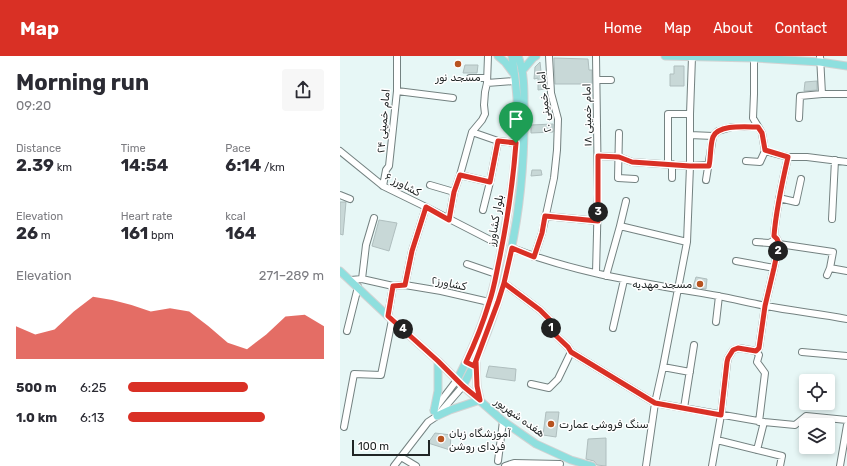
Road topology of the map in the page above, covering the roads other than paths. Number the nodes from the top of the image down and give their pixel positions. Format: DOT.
graph roads {
  1 [pos="397,56"];
  2 [pos="488,56"];
  3 [pos="498,56"];
  4 [pos="512,56"];
  5 [pos="518,56"];
  6 [pos="536,56"];
  7 [pos="549,56"];
  8 [pos="596,56"];
  9 [pos="665,56"];
  10 [pos="692,57"];
  11 [pos="732,57"];
  12 [pos="754,58"];
  13 [pos="820,59"];
  14 [pos="847,66"];
  15 [pos="522,73"];
  16 [pos="470,78"];
  17 [pos="515,78"];
  18 [pos="487,80"];
  19 [pos="597,80"];
  20 [pos="611,80"];
  21 [pos="397,91"];
  22 [pos="822,94"];
  23 [pos="847,94"];
  24 [pos="453,98"];
  25 [pos="690,114"];
  26 [pos="799,118"];
  27 [pos="758,127"];
  28 [pos="472,132"];
  29 [pos="620,133"];
  30 [pos="690,135"];
  31 [pos="713,136"];
  32 [pos="498,141"];
  33 [pos="516,143"];
  34 [pos="765,150"];
  35 [pos="340,151"];
  36 [pos="598,156"];
  37 [pos="619,157"];
  38 [pos="788,157"];
  39 [pos="834,160"];
  40 [pos="746,161"];
  41 [pos="847,162"];
  42 [pos="670,164"];
  43 [pos="690,166"];
  44 [pos="709,166"];
  45 [pos="460,175"];
  46 [pos="672,178"];
  47 [pos="634,179"];
  48 [pos="801,179"];
  49 [pos="706,180"];
  50 [pos="490,182"];
  51 [pos="430,185"];
  52 [pos="383,186"];
  53 [pos="454,192"];
  54 [pos="340,195"];
  55 [pos="350,198"];
  56 [pos="779,198"];
  57 [pos="626,201"];
  58 [pos="426,207"];
  59 [pos="483,210"];
  60 [pos="545,216"];
  61 [pos="374,218"];
  62 [pos="832,219"];
  63 [pos="449,220"];
  64 [pos="598,221"];
  65 [pos="620,226"];
  66 [pos="688,242"];
  67 [pos="756,242"];
  68 [pos="778,242"];
  69 [pos="502,246"];
  70 [pos="512,248"];
  71 [pos="534,257"];
  72 [pos="736,261"];
  73 [pos="467,264"];
  74 [pos="774,268"];
  75 [pos="830,268"];
  76 [pos="340,270"];
  77 [pos="847,271"];
  78 [pos="496,274"];
  79 [pos="596,274"];
  80 [pos="827,275"];
  81 [pos="606,276"];
  82 [pos="362,279"];
  83 [pos="351,280"];
  84 [pos="624,280"];
  85 [pos="504,283"];
  86 [pos="405,285"];
  87 [pos="393,286"];
  88 [pos="358,287"];
  89 [pos="678,290"];
  90 [pos="719,296"];
  91 [pos="490,302"];
  92 [pos="765,306"];
  93 [pos="390,318"];
  94 [pos="847,319"];
  95 [pos="716,322"];
  96 [pos="613,328"];
  97 [pos="348,331"];
  98 [pos="694,345"];
  99 [pos="756,351"];
  100 [pos="571,352"];
  101 [pos="802,352"];
  102 [pos="847,356"];
  103 [pos="438,361"];
  104 [pos="466,363"];
  105 [pos="475,363"];
  106 [pos="663,367"];
  107 [pos="450,372"];
  108 [pos="690,372"];
  109 [pos="457,380"];
  110 [pos="531,384"];
  111 [pos="463,386"];
  112 [pos="480,400"];
  113 [pos="655,403"];
  114 [pos="684,408"];
  115 [pos="435,414"];
  116 [pos="721,415"];
  117 [pos="847,420"];
  118 [pos="503,421"];
  119 [pos="761,422"];
  120 [pos="847,425"];
  121 [pos="344,427"];
  122 [pos="717,440"];
  123 [pos="758,450"];
  124 [pos="561,455"];
  125 [pos="401,457"];
  126 [pos="498,461"];
  127 [pos="560,465"];
  128 [pos="394,466"];
  129 [pos="416,466"];
  130 [pos="505,466"];
  131 [pos="592,466"];
  132 [pos="646,466"];
  133 [pos="712,466"];
  134 [pos="780,466"];
  135 [pos="840,466"];
  1 -- 21 [label="street, امام خمینی ۲۴"];
  2 -- 18 [label="street"];
  3 -- 17 [label="main road"];
  4 -- 17 [label="main road, بلوار کشاورز"];
  5 -- 15 [label="main road, بلوار کشاورز"];
  6 -- 15 [label="main road"];
  7 -- 60 [label="street, امام خمینی ۲۰"];
  8 -- 19 [label="street, امام خمینی ۱۸"];
  9 -- 10 [label="main road"];
  10 -- 11 [label="main road"];
  10 -- 25 [label="street"];
  11 -- 12 [label="main road"];
  12 -- 13 [label="main road"];
  12 -- 27 [label="street"];
  13 -- 14 [label="main road"];
  13 -- 22 [label="street"];
  15 -- 17 [label="main road"];
  15 -- 70 [label="main road, بلوار کشاورز"];
  16 -- 18 [label="street"];
  17 -- 18 [label="street"];
  17 -- 33 [label="main road, بلوار کشاورز"];
  18 -- 28 [label="street"];
  19 -- 20 [label="street"];
  19 -- 36 [label="street, امام خمینی ۱۸"];
  21 -- 24 [label="street"];
  21 -- 52 [label="street, امام خمینی ۲۴"];
  22 -- 23 [label="street"];
  22 -- 26 [label="street"];
  25 -- 30 [label="street"];
  25 -- 42 [label="street"];
  27 -- 31 [label="street"];
  27 -- 34 [label="street"];
  28 -- 32 [label="street"];
  28 -- 45 [label="street"];
  29 -- 37 [label="street"];
  30 -- 31 [label="street"];
  30 -- 43 [label="street"];
  31 -- 44 [label="street"];
  32 -- 33 [label="street"];
  32 -- 50 [label="street"];
  33 -- 69 [label="main road, بلوار کشاورز"];
  34 -- 38 [label="street"];
  34 -- 40 [label="street"];
  35 -- 52 [label="street, کشاورز ۶"];
  36 -- 37 [label="street"];
  36 -- 64 [label="street, امام خمینی ۱۸"];
  37 -- 42 [label="street"];
  37 -- 47 [label="street"];
  38 -- 39 [label="street"];
  38 -- 56 [label="street"];
  39 -- 41 [label="street"];
  39 -- 62 [label="street"];
  42 -- 43 [label="street"];
  42 -- 46 [label="street"];
  43 -- 44 [label="street"];
  43 -- 66 [label="street"];
  44 -- 49 [label="street"];
  45 -- 50 [label="street"];
  45 -- 53 [label="street"];
  48 -- 56 [label="street"];
  50 -- 59 [label="street"];
  51 -- 53 [label="street"];
  52 -- 58 [label="street, کشاورز ۶"];
  53 -- 63 [label="street"];
  54 -- 55 [label="street"];
  56 -- 68 [label="street"];
  57 -- 65 [label="street"];
  58 -- 63 [label="street, کشاورز ۶"];
  58 -- 86 [label="street"];
  60 -- 64 [label="street"];
  60 -- 71 [label="street, امام خمینی ۲۰"];
  61 -- 82 [label="street"];
  63 -- 69 [label="street, کشاورز ۶"];
  64 -- 79 [label="street, امام خمینی ۱۸"];
  65 -- 66 [label="street"];
  65 -- 81 [label="street"];
  66 -- 89 [label="street"];
  67 -- 68 [label="street"];
  68 -- 74 [label="street"];
  68 -- 75 [label="street"];
  69 -- 78 [label="main road, بلوار کشاورز"];
  70 -- 71 [label="street"];
  70 -- 85 [label="main road, بلوار کشاورز"];
  71 -- 79 [label="street"];
  72 -- 74 [label="street"];
  73 -- 78 [label="street"];
  74 -- 92 [label="street"];
  75 -- 77 [label="street"];
  75 -- 80 [label="street"];
  76 -- 83 [label="main road, هفده شهریور"];
  78 -- 91 [label="main road, بلوار کشاورز"];
  79 -- 81 [label="street"];
  81 -- 84 [label="street"];
  82 -- 83 [label="street, کشاورز۲"];
  82 -- 87 [label="street, کشاورز۲"];
  83 -- 88 [label="main road, هفده شهریور"];
  84 -- 89 [label="street"];
  84 -- 96 [label="street"];
  85 -- 100 [label="street"];
  85 -- 105 [label="main road, بلوار کشاورز"];
  86 -- 87 [label="street, کشاورز۲"];
  86 -- 91 [label="street, کشاورز۲"];
  87 -- 93 [label="street"];
  88 -- 93 [label="main road, هفده شهریور"];
  88 -- 97 [label="street"];
  89 -- 90 [label="street"];
  89 -- 106 [label="street"];
  90 -- 92 [label="street"];
  90 -- 95 [label="street"];
  91 -- 104 [label="main road, بلوار کشاورز"];
  92 -- 94 [label="street"];
  92 -- 99 [label="street"];
  93 -- 103 [label="main road, هفده شهریور"];
  93 -- 121 [label="street"];
  98 -- 108 [label="street"];
  99 -- 116 [label="street"];
  99 -- 119 [label="street"];
  100 -- 110 [label="street"];
  100 -- 113 [label="street"];
  101 -- 102 [label="street"];
  103 -- 107 [label="main road, هفده شهریور"];
  103 -- 115 [label="main road"];
  104 -- 105 [label="main road"];
  104 -- 107 [label="main road"];
  104 -- 109 [label="main road, بلوار کشاورز"];
  105 -- 111 [label="main road, بلوار کشاورز"];
  105 -- 112 [label="main road"];
  106 -- 108 [label="street"];
  106 -- 113 [label="street"];
  107 -- 109 [label="main road, هفده شهریور"];
  108 -- 114 [label="street"];
  109 -- 111 [label="main road, هفده شهریور"];
  109 -- 115 [label="street"];
  111 -- 112 [label="main road, هفده شهریور"];
  111 -- 115 [label="street"];
  112 -- 115 [label="main road"];
  112 -- 118 [label="main road, هفده شهریور"];
  113 -- 114 [label="street"];
  113 -- 132 [label="street"];
  114 -- 116 [label="street"];
  115 -- 125 [label="street"];
  116 -- 119 [label="street"];
  116 -- 122 [label="street"];
  117 -- 119 [label="street"];
  118 -- 124 [label="main road, هفده شهریور"];
  118 -- 126 [label="street"];
  119 -- 123 [label="street"];
  120 -- 135 [label="street"];
  122 -- 123 [label="street"];
  122 -- 133 [label="street"];
  123 -- 134 [label="street"];
  124 -- 127 [label="street"];
  124 -- 131 [label="main road, هفده شهریور"];
  125 -- 128 [label="street"];
  125 -- 129 [label="street"];
  127 -- 130 [label="street"];
}
